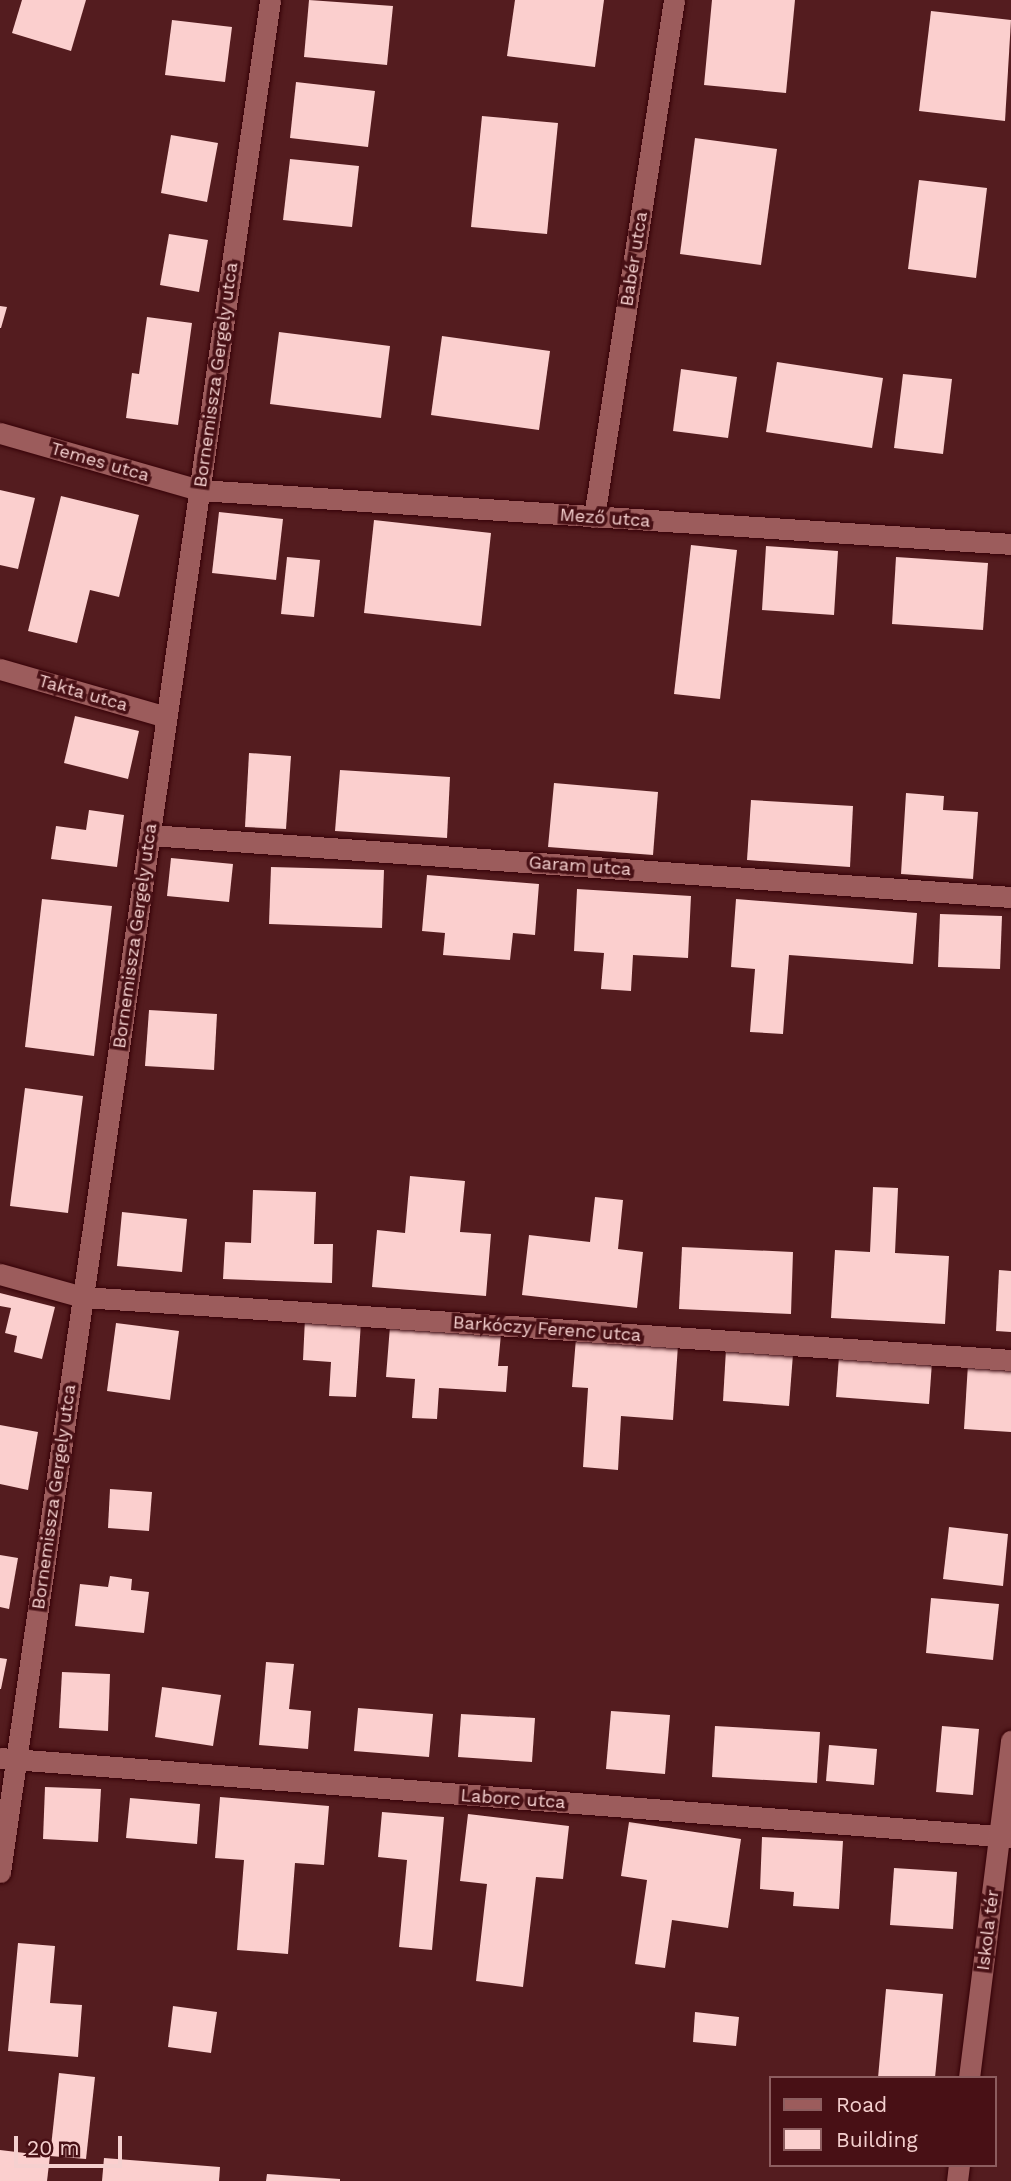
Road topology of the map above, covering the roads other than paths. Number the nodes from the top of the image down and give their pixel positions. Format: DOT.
graph roads {
  1 [pos="270,0"];
  2 [pos="674,0"];
  3 [pos="0,433"];
  4 [pos="199,491"];
  5 [pos="594,517"];
  6 [pos="1011,544"];
  7 [pos="0,669"];
  8 [pos="166,717"];
  9 [pos="150,835"];
  10 [pos="1011,897"];
  11 [pos="0,1274"];
  12 [pos="83,1297"];
  13 [pos="1011,1360"];
  14 [pos="1011,1741"];
  15 [pos="8,1760"];
  16 [pos="1005,1836"];
  17 [pos="0,1872"];
  18 [pos="969,2076"];
  1 -- 4 [label="street, Bornemissza Gergely utca"];
  2 -- 5 [label="street, Babér utca"];
  3 -- 4 [label="street, Temes utca"];
  4 -- 5 [label="street, Mező utca"];
  4 -- 8 [label="street, Bornemissza Gergely utca"];
  5 -- 6 [label="street, Mező utca"];
  7 -- 8 [label="street, Takta utca"];
  8 -- 9 [label="street, Bornemissza Gergely utca"];
  9 -- 10 [label="street, Garam utca"];
  9 -- 12 [label="street, Bornemissza Gergely utca"];
  11 -- 12 [label="street, Barkóczy Ferenc utca"];
  12 -- 13 [label="street, Barkóczy Ferenc utca"];
  12 -- 15 [label="street, Bornemissza Gergely utca"];
  14 -- 16 [label="street, Iskola tér"];
  15 -- 16 [label="street, Laborc utca"];
  15 -- 17 [label="street, Bornemissza Gergely utca"];
  16 -- 18 [label="street, Iskola tér"];
}
